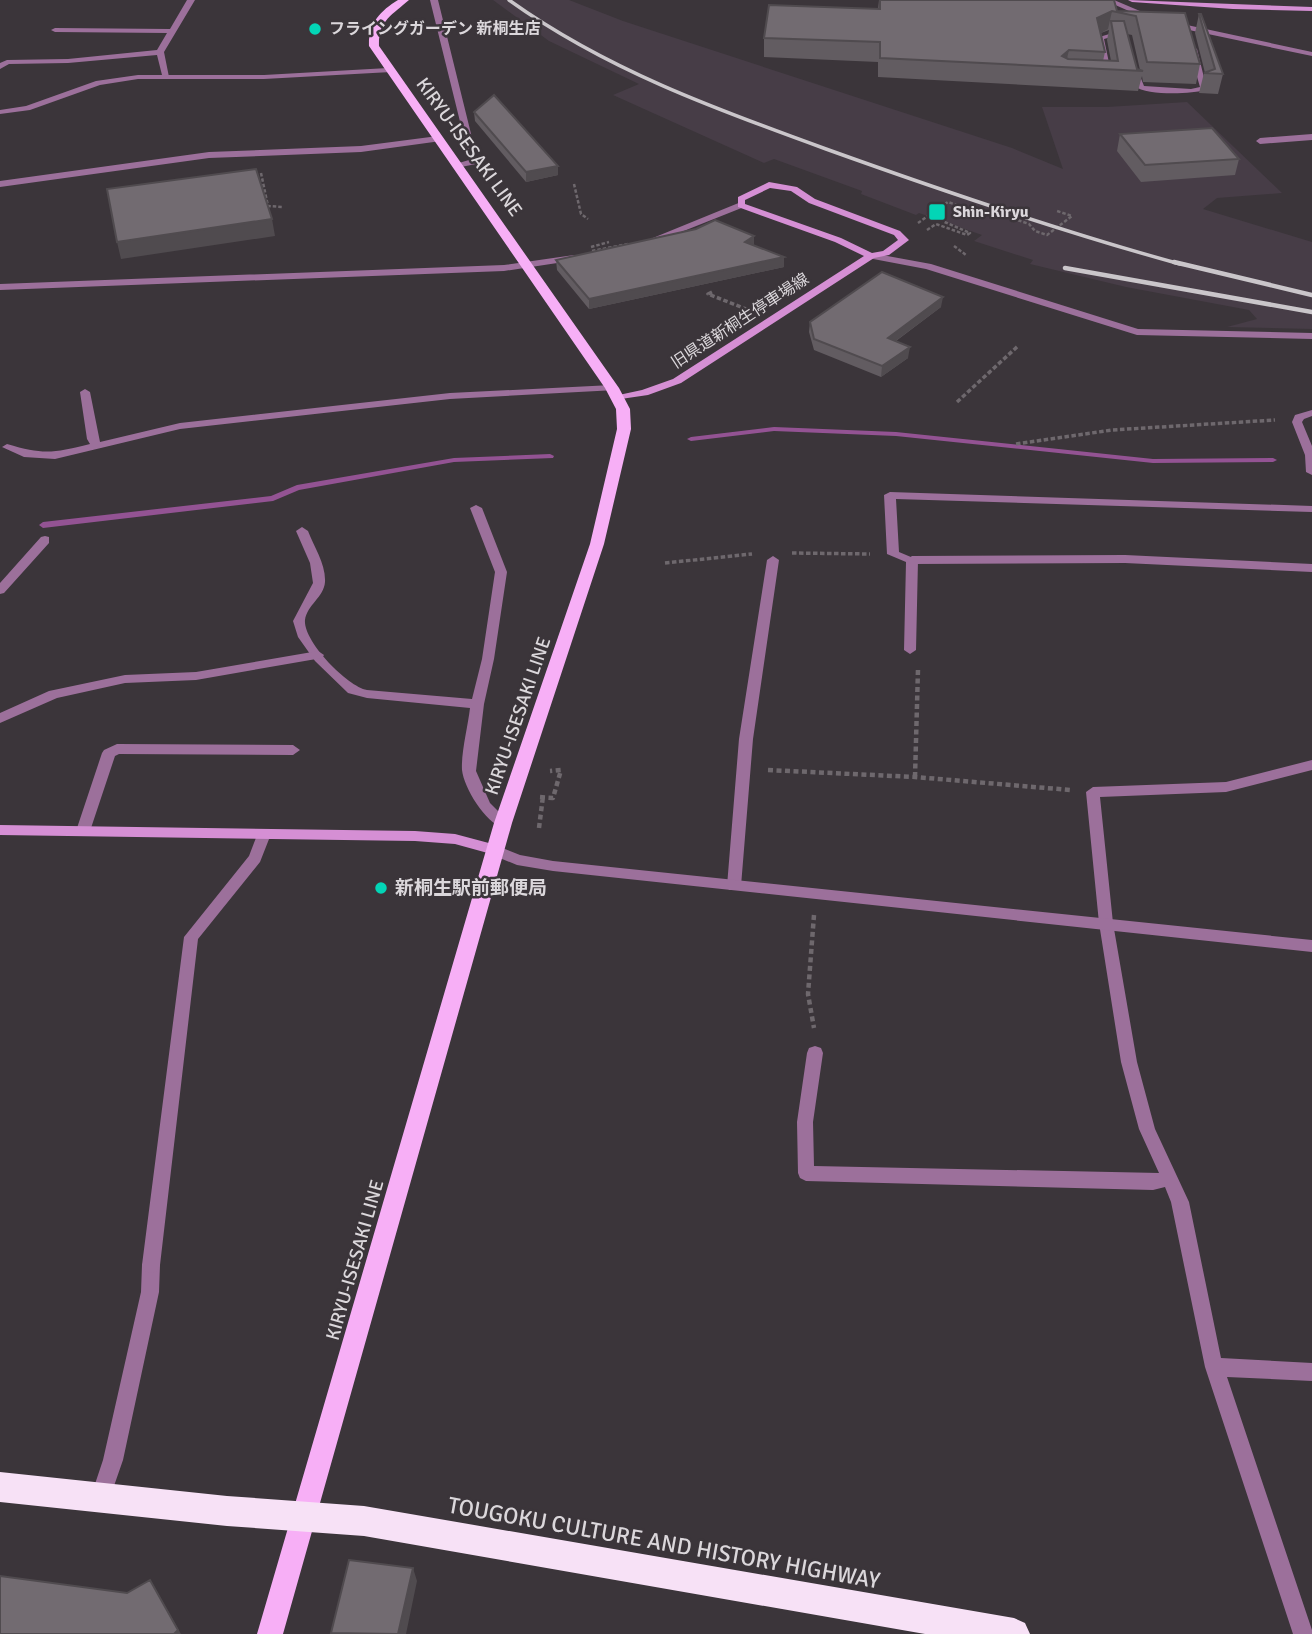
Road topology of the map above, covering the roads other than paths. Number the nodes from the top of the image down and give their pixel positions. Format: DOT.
graph roads {
  1 [pos="191,0"];
  2 [pos="404,0"];
  3 [pos="433,0"];
  4 [pos="1108,0"];
  5 [pos="1132,0"];
  6 [pos="1312,9"];
  7 [pos="1186,26"];
  8 [pos="55,30"];
  9 [pos="172,31"];
  10 [pos="1127,42"];
  11 [pos="160,52"];
  12 [pos="1312,54"];
  13 [pos="0,66"];
  14 [pos="1133,66"];
  15 [pos="388,70"];
  16 [pos="166,75"];
  17 [pos="1098,76"];
  18 [pos="0,113"];
  19 [pos="1312,137"];
  20 [pos="438,139"];
  21 [pos="1260,141"];
  22 [pos="456,164"];
  23 [pos="0,184"];
  24 [pos="741,205"];
  25 [pos="638,245"];
  26 [pos="589,255"];
  27 [pos="871,256"];
  28 [pos="529,267"];
  29 [pos="0,287"];
  30 [pos="1312,336"];
  31 [pos="98,390"];
  32 [pos="615,393"];
  33 [pos="1312,413"];
  34 [pos="97,446"];
  35 [pos="8,447"];
  36 [pos="1312,472"];
  37 [pos="476,508"];
  38 [pos="1312,509"];
  39 [pos="302,531"];
  40 [pos="45,540"];
  41 [pos="773,560"];
  42 [pos="912,560"];
  43 [pos="1312,568"];
  44 [pos="0,590"];
  45 [pos="910,650"];
  46 [pos="318,656"];
  47 [pos="477,704"];
  48 [pos="0,718"];
  49 [pos="293,750"];
  50 [pos="1312,765"];
  51 [pos="503,823"];
  52 [pos="0,830"];
  53 [pos="83,831"];
  54 [pos="264,834"];
  55 [pos="495,850"];
  56 [pos="734,886"];
  57 [pos="1106,923"];
  58 [pos="1312,946"];
  59 [pos="815,1053"];
  60 [pos="1171,1178"];
  61 [pos="1214,1367"];
  62 [pos="1312,1372"];
  63 [pos="0,1487"];
  64 [pos="100,1499"];
  65 [pos="303,1517"];
  66 [pos="270,1634"];
  67 [pos="1013,1634"];
  68 [pos="1303,1634"];
  1 -- 9 [label="street"];
  2 -- 15 [label="main road, KIRYU-ISESAKI LINE"];
  3 -- 22 [label="street"];
  4 -- 7 [label="street"];
  5 -- 6 [label="street"];
  7 -- 12 [label="street"];
  7 -- 14 [label="street"];
  8 -- 9 [label="street"];
  9 -- 11 [label="street"];
  10 -- 17 [label="street"];
  11 -- 13 [label="street"];
  11 -- 16 [label="street"];
  15 -- 16 [label="street"];
  15 -- 20 [label="main road, KIRYU-ISESAKI LINE"];
  16 -- 18 [label="street"];
  19 -- 21 [label="street"];
  20 -- 22 [label="main road, KIRYU-ISESAKI LINE"];
  20 -- 23 [label="street"];
  22 -- 28 [label="main road, KIRYU-ISESAKI LINE"];
  24 -- 25 [label="street"];
  24 -- 27 [label="street"];
  24 -- 27 [label="street, 旧県道新桐生停車場線"];
  26 -- 28 [label="street"];
  27 -- 30 [label="street"];
  27 -- 32 [label="street, 旧県道新桐生停車場線"];
  28 -- 29 [label="street"];
  28 -- 32 [label="main road, KIRYU-ISESAKI LINE"];
  31 -- 34 [label="street"];
  32 -- 34 [label="street"];
  32 -- 51 [label="main road, KIRYU-ISESAKI LINE"];
  33 -- 36 [label="street"];
  34 -- 35 [label="street"];
  37 -- 47 [label="street"];
  38 -- 42 [label="street"];
  39 -- 46 [label="street"];
  40 -- 44 [label="street"];
  41 -- 56 [label="street"];
  42 -- 43 [label="street"];
  42 -- 45 [label="street"];
  46 -- 47 [label="street"];
  46 -- 48 [label="street"];
  47 -- 51 [label="street"];
  49 -- 53 [label="street"];
  50 -- 57 [label="street"];
  51 -- 55 [label="main road, KIRYU-ISESAKI LINE"];
  52 -- 53 [label="street"];
  53 -- 54 [label="street"];
  54 -- 55 [label="street"];
  54 -- 64 [label="street"];
  55 -- 56 [label="street"];
  55 -- 65 [label="main road, KIRYU-ISESAKI LINE"];
  56 -- 57 [label="street"];
  57 -- 58 [label="street"];
  57 -- 60 [label="street"];
  59 -- 60 [label="street"];
  60 -- 61 [label="street"];
  61 -- 62 [label="street"];
  61 -- 68 [label="street"];
  63 -- 64 [label="highway, TOUGOKU CULTURE AND HISTORY HIGHWAY"];
  64 -- 65 [label="highway, TOUGOKU CULTURE AND HISTORY HIGHWAY"];
  65 -- 66 [label="main road, KIRYU-ISESAKI LINE"];
  65 -- 67 [label="highway, TOUGOKU CULTURE AND HISTORY HIGHWAY"];
}
